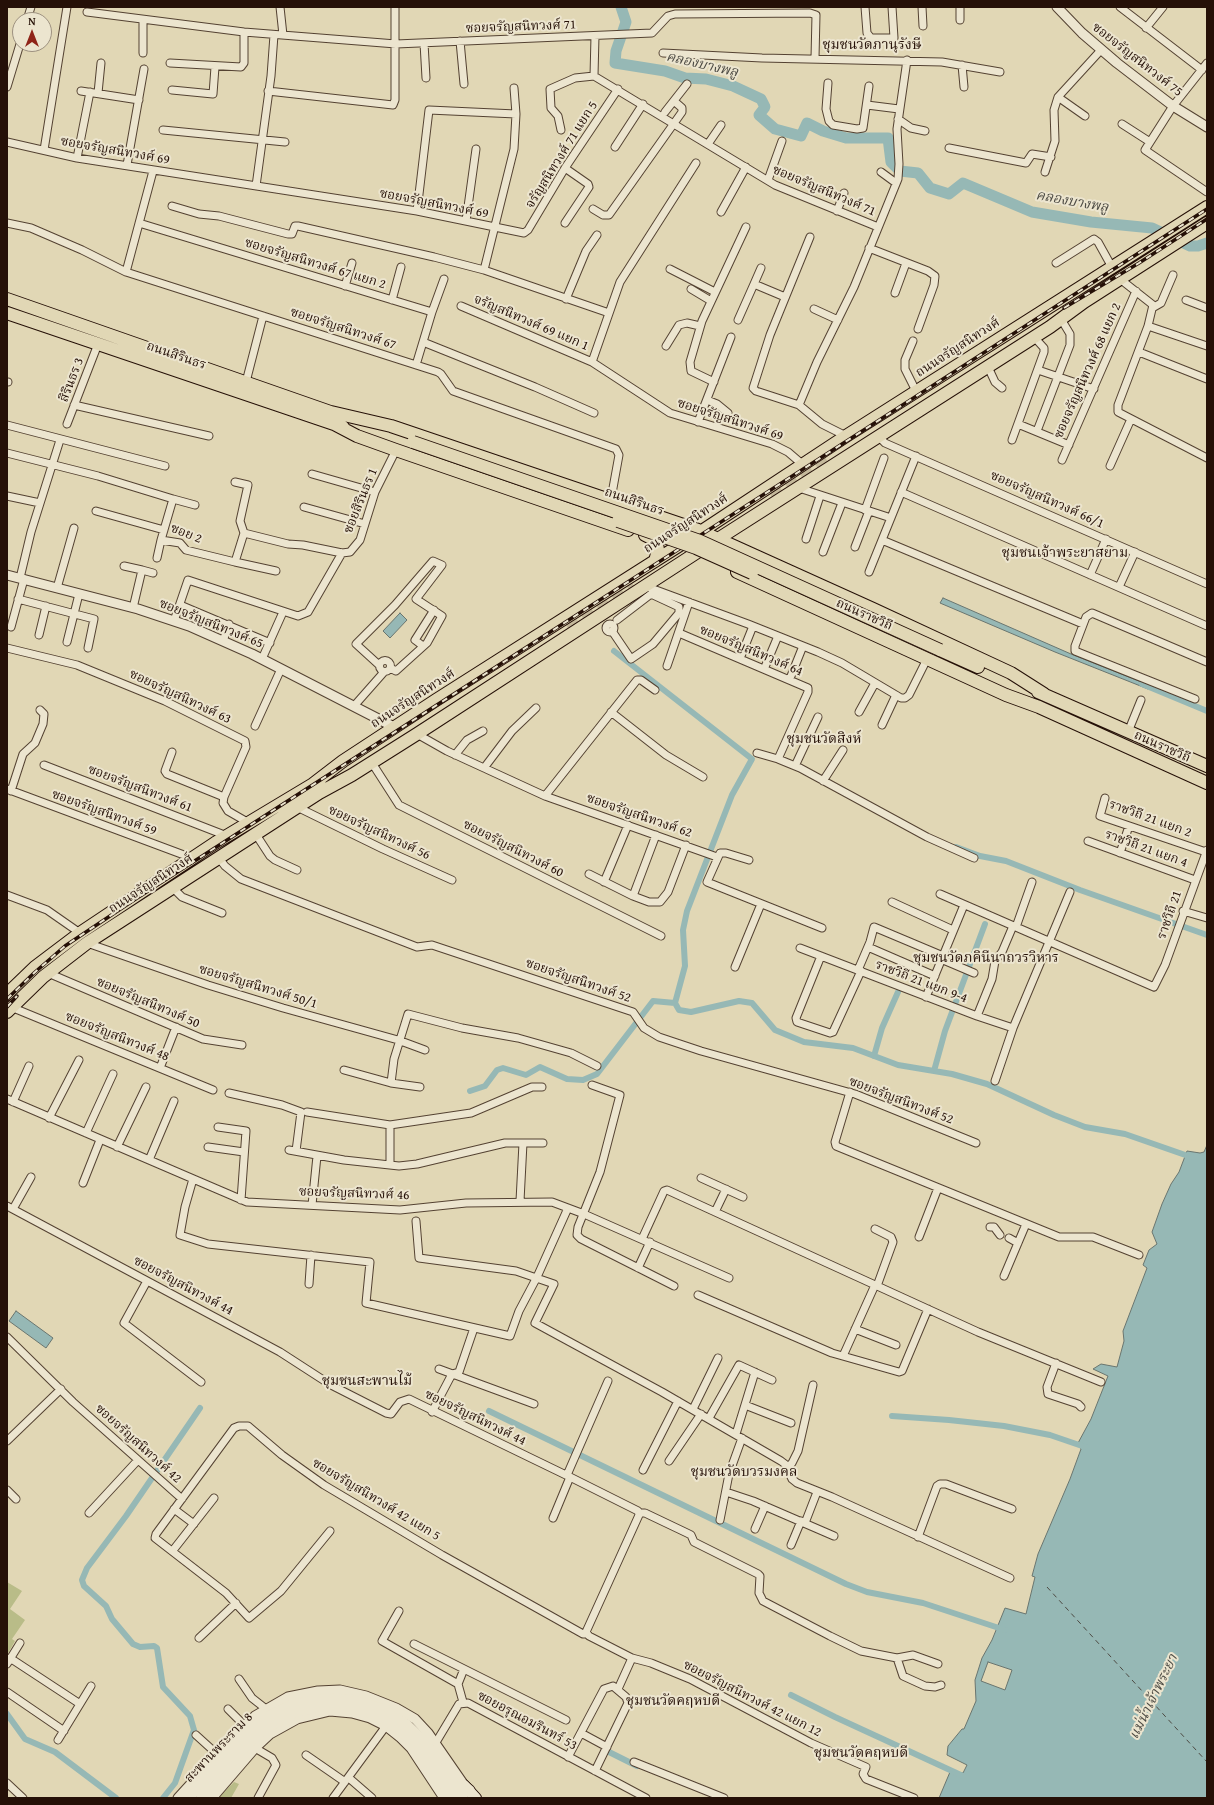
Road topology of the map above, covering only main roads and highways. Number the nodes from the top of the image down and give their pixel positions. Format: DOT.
graph roads {
  1 [pos="1207,208"];
  2 [pos="1207,223"];
  3 [pos="1077,291"];
  4 [pos="7,299"];
  5 [pos="1084,302"];
  6 [pos="7,313"];
  7 [pos="331,412"];
  8 [pos="336,425"];
  9 [pos="412,446"];
  10 [pos="770,485"];
  11 [pos="593,494"];
  12 [pos="786,496"];
  13 [pos="583,514"];
  14 [pos="702,532"];
  15 [pos="645,535"];
  16 [pos="719,539"];
  17 [pos="677,546"];
  18 [pos="696,553"];
  19 [pos="655,561"];
  20 [pos="579,609"];
  21 [pos="592,620"];
  22 [pos="567,626"];
  23 [pos="935,655"];
  24 [pos="1044,694"];
  25 [pos="1206,763"];
  26 [pos="1207,783"];
  27 [pos="316,789"];
  28 [pos="84,938"];
  29 [pos="47,958"];
  30 [pos="51,970"];
  31 [pos="10,987"];
  32 [pos="9,1009"];
  33 [pos="464,1785"];
  34 [pos="188,1798"];
  35 [pos="201,1798"];
  36 [pos="453,1798"];
  37 [pos="463,1798"];
  38 [pos="476,1798"];
  1 -- 3 [label="main road, ถนนจรัญสนิทวงศ์"];
  2 -- 5 [label="main road, ถนนจรัญสนิทวงศ์"];
  3 -- 5 [label="main road, ถนนจรัญสนิทวงศ์"];
  3 -- 10 [label="main road, ถนนจรัญสนิทวงศ์"];
  4 -- 7 [label="main road, ถนนสิรินธร"];
  5 -- 12 [label="main road, ถนนจรัญสนิทวงศ์"];
  6 -- 8 [label="main road, ถนนสิรินธร"];
  7 -- 9 [label="main road, ถนนสิรินธร"];
  7 -- 11 [label="main road, ถนนสิรินธร"];
  8 -- 9 [label="main road, ถนนสิรินธร"];
  8 -- 13 [label="main road, ถนนสิรินธร"];
  9 -- 23 [label="main road, ถนนสิรินธร, bridge"];
  10 -- 12 [label="main road"];
  10 -- 14 [label="main road, ถนนจรัญสนิทวงศ์"];
  11 -- 13 [label="main road"];
  11 -- 14 [label="main road, ถนนสิรินธร"];
  12 -- 16 [label="main road, ถนนจรัญสนิทวงศ์"];
  13 -- 15 [label="main road, ถนนสิรินธร"];
  14 -- 16 [label="main road, ถนนสิรินธร"];
  14 -- 17 [label="main road, ถนนจรัญสนิทวงศ์"];
  15 -- 17 [label="main road, ถนนสิรินธร"];
  15 -- 19 [label="main road"];
  16 -- 18 [label="main road, ถนนจรัญสนิทวงศ์"];
  16 -- 24 [label="main road, ถนนราชวิถี"];
  17 -- 18 [label="main road, ถนนราชวิถี"];
  17 -- 19 [label="main road, ถนนจรัญสนิทวงศ์"];
  18 -- 21 [label="main road, ถนนจรัญสนิทวงศ์"];
  18 -- 23 [label="main road, ถนนราชวิถี"];
  19 -- 20 [label="main road, ถนนจรัญสนิทวงศ์"];
  20 -- 21 [label="main road"];
  20 -- 27 [label="main road, ถนนจรัญสนิทวงศ์"];
  21 -- 27 [label="main road, ถนนจรัญสนิทวงศ์"];
  22 -- 27 [label="main road, ถนนจรัญสนิทวงศ์"];
  23 -- 24 [label="main road, ถนนราชวิถี"];
  23 -- 26 [label="main road, ถนนราชวิถี"];
  24 -- 25 [label="main road, ถนนราชวิถี"];
  27 -- 28 [label="main road, ถนนจรัญสนิทวงศ์"];
  27 -- 28 [label="main road, ถนนจรัญสนิทวงศ์"];
  28 -- 29 [label="main road, ถนนจรัญสนิทวงศ์"];
  28 -- 30 [label="main road, ถนนจรัญสนิทวงศ์"];
  29 -- 30 [label="main road"];
  29 -- 31 [label="main road, ถนนจรัญสนิทวงศ์"];
  30 -- 32 [label="main road, ถนนจรัญสนิทวงศ์"];
  33 -- 38 [label="main road"];
  34 -- 37 [label="main road, สะพานพระราม 8"];
  35 -- 36 [label="main road, สะพานพระราม 8"];
}
